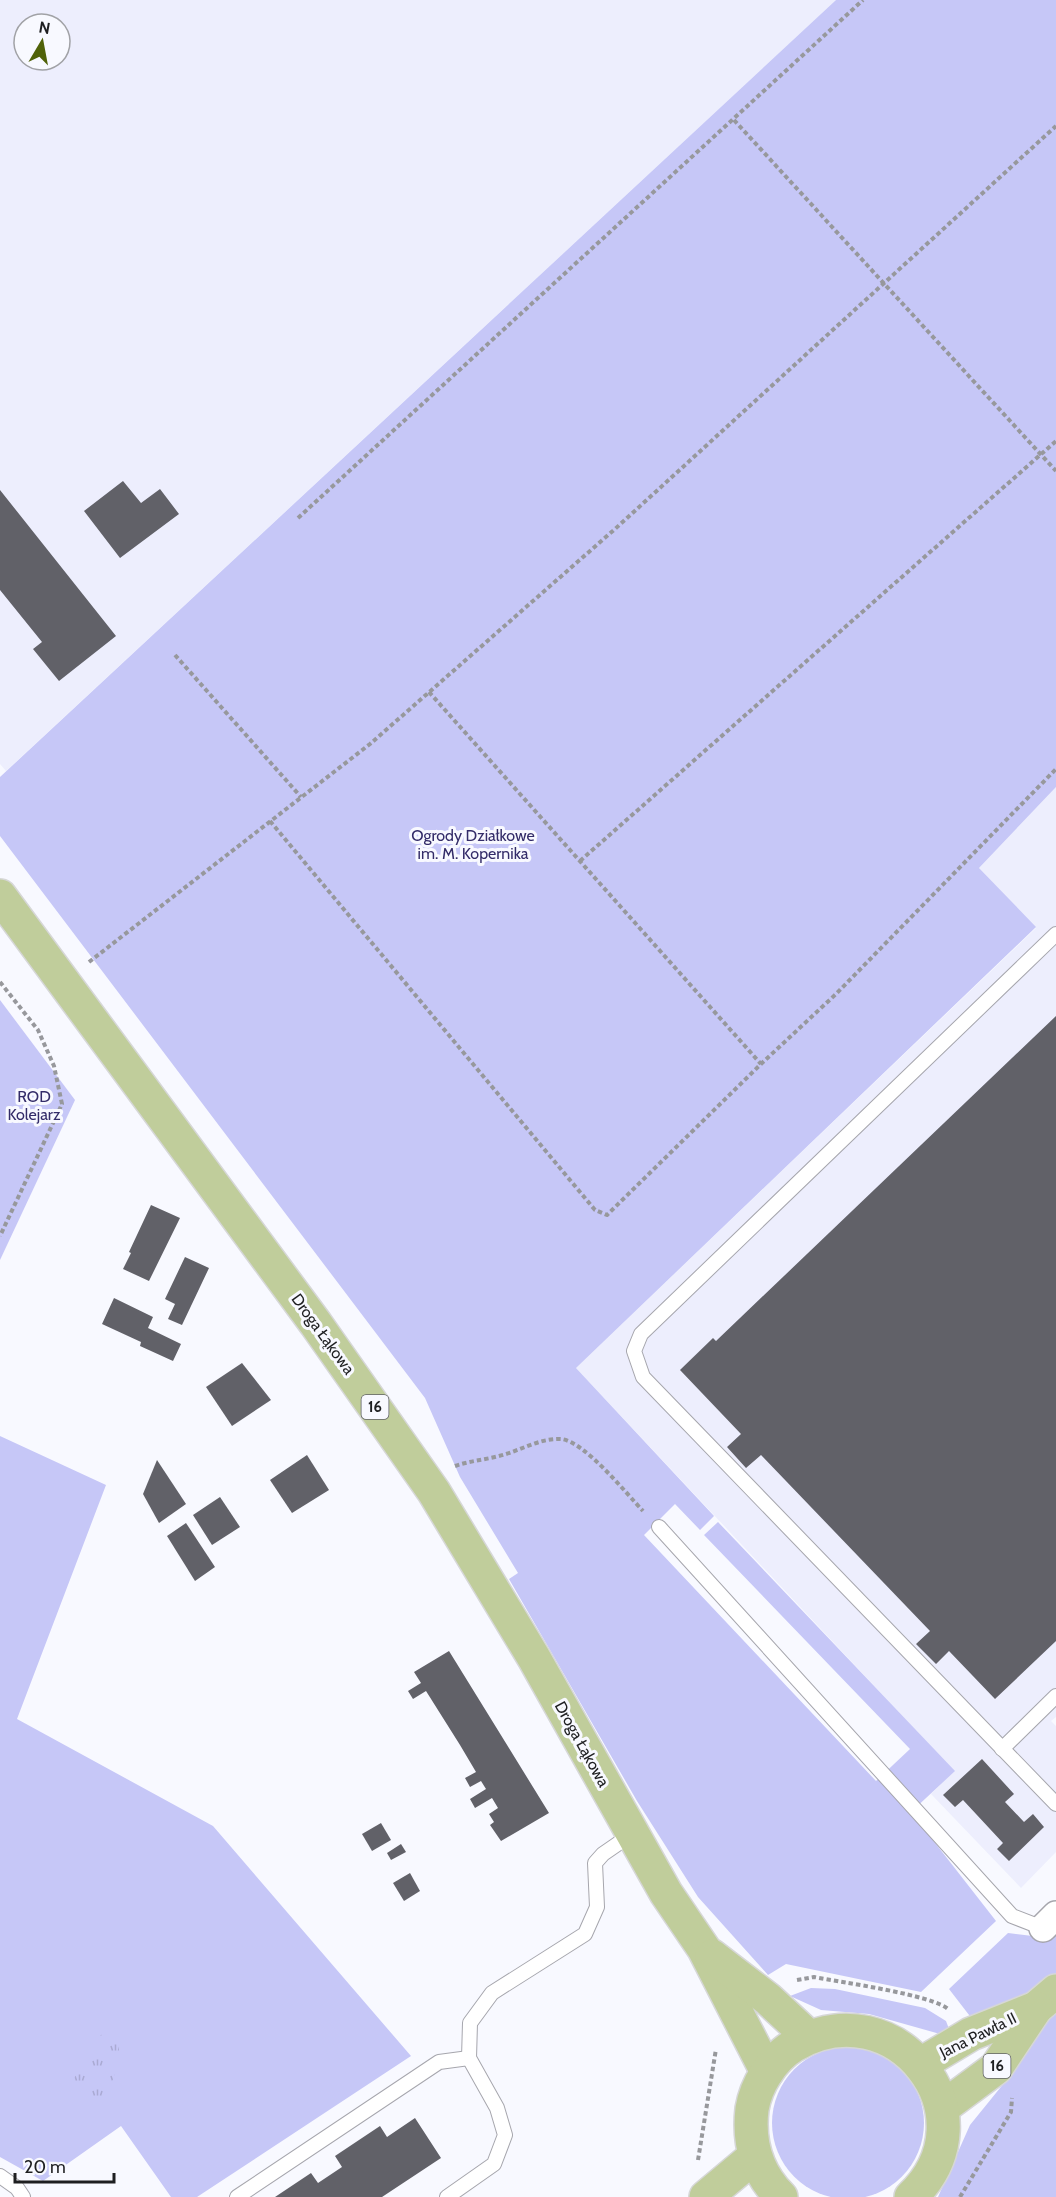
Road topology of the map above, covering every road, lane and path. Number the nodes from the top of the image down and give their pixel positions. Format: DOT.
graph roads {
  1 [pos="863,0"];
  2 [pos="734,120"];
  3 [pos="1056,126"];
  4 [pos="883,284"];
  5 [pos="1056,441"];
  6 [pos="1041,454"];
  7 [pos="1056,471"];
  8 [pos="298,518"];
  9 [pos="176,655"];
  10 [pos="429,692"];
  11 [pos="1056,769"];
  12 [pos="301,797"];
  13 [pos="270,821"];
  14 [pos="580,861"];
  15 [pos="0,896"];
  16 [pos="1056,934"];
  17 [pos="64,980"];
  18 [pos="0,982"];
  19 [pos="761,1064"];
  20 [pos="0,1236"];
  21 [pos="448,1468"];
  22 [pos="659,1527"];
  23 [pos="1056,1696"];
  24 [pos="1002,1749"];
  25 [pos="1056,1804"];
  26 [pos="632,1834"];
  27 [pos="1049,1922"];
  28 [pos="704,1949"];
  29 [pos="796,1980"];
  30 [pos="1046,2000"];
  31 [pos="951,2012"];
  32 [pos="809,2037"];
  33 [pos="718,2038"];
  34 [pos="469,2058"];
  35 [pos="921,2064"];
  36 [pos="767,2072"];
  37 [pos="1010,2089"];
  38 [pos="942,2108"];
  39 [pos="755,2156"];
  40 [pos="698,2164"];
  41 [pos="0,2176"];
  42 [pos="23,2197"];
  43 [pos="237,2197"];
  44 [pos="447,2197"];
  45 [pos="706,2197"];
  46 [pos="781,2197"];
  47 [pos="911,2197"];
  48 [pos="960,2197"];
  1 -- 2 [label="path"];
  2 -- 4 [label="path"];
  2 -- 8 [label="path"];
  3 -- 4 [label="path"];
  4 -- 6 [label="path"];
  4 -- 10 [label="path"];
  5 -- 6 [label="path"];
  6 -- 7 [label="path"];
  6 -- 14 [label="path"];
  9 -- 12 [label="path"];
  10 -- 12 [label="path"];
  10 -- 14 [label="path"];
  11 -- 19 [label="path"];
  12 -- 13 [label="path"];
  13 -- 17 [label="path"];
  13 -- 19 [label="path"];
  14 -- 19 [label="path"];
  15 -- 17 [label="main road, Droga Łąkowa / 16"];
  16 -- 24 [label="lane"];
  17 -- 26 [label="main road, Droga Łąkowa / 16"];
  18 -- 20 [label="path"];
  21 -- 22 [label="path"];
  22 -- 27 [label="lane"];
  23 -- 24 [label="lane"];
  24 -- 25 [label="lane"];
  26 -- 28 [label="main road, Droga Łąkowa / 16"];
  26 -- 34 [label="lane"];
  28 -- 32 [label="main road, Droga Łąkowa / 16"];
  28 -- 36 [label="main road, Droga Łąkowa / 16"];
  29 -- 31 [label="path"];
  30 -- 35 [label="main road, Jana Pawła II / 16"];
  30 -- 38 [label="main road, Jana Pawła II / 16"];
  32 -- 35 [label="main road"];
  32 -- 36 [label="main road"];
  33 -- 40 [label="path"];
  34 -- 43 [label="lane"];
  34 -- 44 [label="lane"];
  35 -- 38 [label="main road"];
  36 -- 39 [label="main road"];
  37 -- 48 [label="path"];
  38 -- 47 [label="main road"];
  39 -- 45 [label="main road"];
  39 -- 46 [label="main road"];
  41 -- 42 [label="lane"];
}
